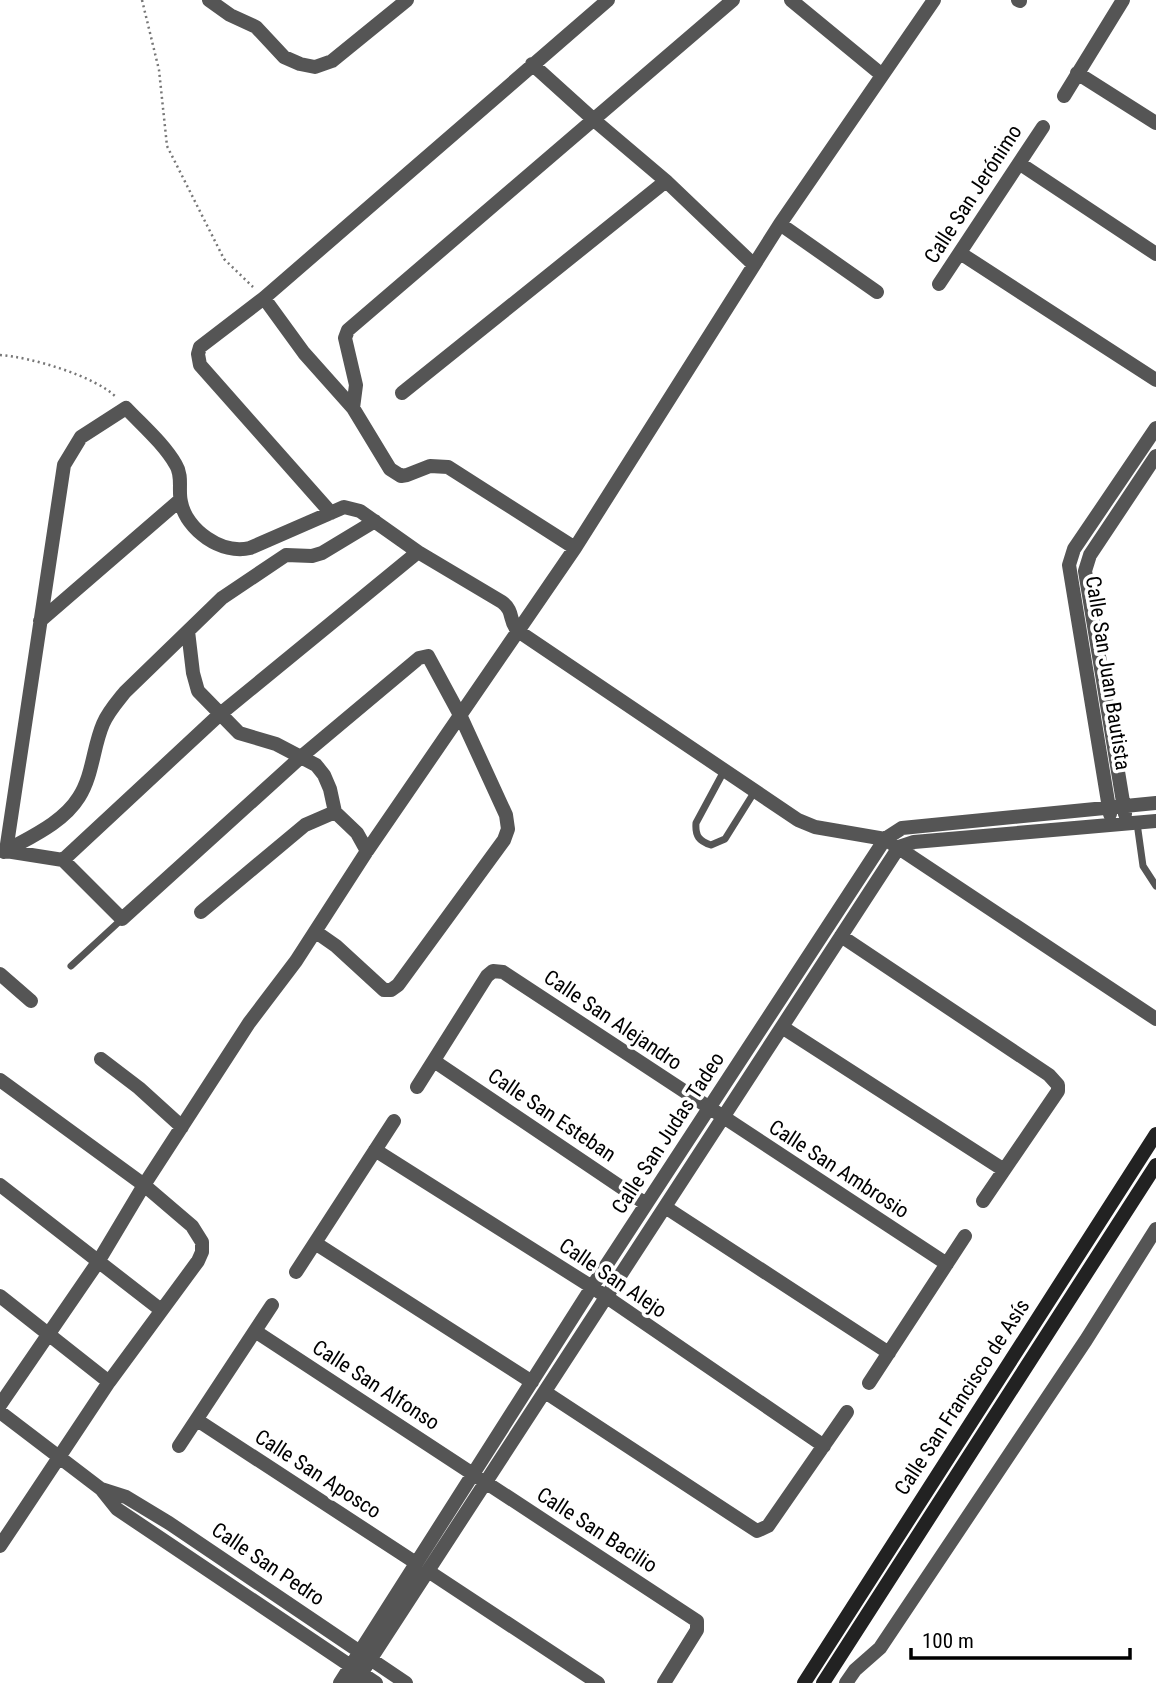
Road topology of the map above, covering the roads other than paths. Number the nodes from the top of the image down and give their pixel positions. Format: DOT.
graph roads {
  1 [pos="209,0"];
  2 [pos="407,0"];
  3 [pos="608,0"];
  4 [pos="733,0"];
  5 [pos="791,0"];
  6 [pos="934,0"];
  7 [pos="1124,0"];
  8 [pos="532,64"];
  9 [pos="1077,73"];
  10 [pos="882,75"];
  11 [pos="1063,96"];
  12 [pos="594,120"];
  13 [pos="1156,123"];
  14 [pos="1043,127"];
  15 [pos="1019,163"];
  16 [pos="666,181"];
  17 [pos="780,224"];
  18 [pos="960,253"];
  19 [pos="1156,254"];
  20 [pos="754,265"];
  21 [pos="939,284"];
  22 [pos="877,292"];
  23 [pos="264,298"];
  24 [pos="1156,380"];
  25 [pos="402,393"];
  26 [pos="353,408"];
  27 [pos="1156,428"];
  28 [pos="1156,456"];
  29 [pos="180,500"];
  30 [pos="331,513"];
  31 [pos="375,521"];
  32 [pos="575,548"];
  33 [pos="418,552"];
  34 [pos="40,621"];
  35 [pos="188,631"];
  36 [pos="518,631"];
  37 [pos="219,715"];
  38 [pos="461,717"];
  39 [pos="302,757"];
  40 [pos="724,771"];
  41 [pos="755,791"];
  42 [pos="1156,803"];
  43 [pos="1124,806"];
  44 [pos="1109,807"];
  45 [pos="335,813"];
  46 [pos="1156,821"];
  47 [pos="1125,823"];
  48 [pos="885,839"];
  49 [pos="899,848"];
  50 [pos="368,851"];
  51 [pos="3,853"];
  52 [pos="62,860"];
  53 [pos="1156,886"];
  54 [pos="201,912"];
  55 [pos="122,919"];
  56 [pos="316,932"];
  57 [pos="841,936"];
  58 [pos="71,966"];
  59 [pos="0,974"];
  60 [pos="31,1001"];
  61 [pos="1156,1019"];
  62 [pos="782,1027"];
  63 [pos="101,1059"];
  64 [pos="434,1061"];
  65 [pos="0,1080"];
  66 [pos="417,1087"];
  67 [pos="709,1109"];
  68 [pos="723,1118"];
  69 [pos="394,1121"];
  70 [pos="182,1127"];
  71 [pos="1156,1133"];
  72 [pos="375,1150"];
  73 [pos="1156,1165"];
  74 [pos="1004,1170"];
  75 [pos="0,1185"];
  76 [pos="144,1185"];
  77 [pos="983,1201"];
  78 [pos="646,1204"];
  79 [pos="665,1207"];
  80 [pos="1156,1229"];
  81 [pos="965,1236"];
  82 [pos="315,1243"];
  83 [pos="98,1262"];
  84 [pos="947,1264"];
  85 [pos="296,1272"];
  86 [pos="592,1287"];
  87 [pos="0,1296"];
  88 [pos="607,1298"];
  89 [pos="272,1305"];
  90 [pos="161,1310"];
  91 [pos="255,1331"];
  92 [pos="48,1333"];
  93 [pos="889,1353"];
  94 [pos="109,1381"];
  95 [pos="532,1382"];
  96 [pos="869,1383"];
  97 [pos="545,1392"];
  98 [pos="0,1405"];
  99 [pos="0,1412"];
  100 [pos="848,1412"];
  101 [pos="197,1420"];
  102 [pos="179,1446"];
  103 [pos="824,1446"];
  104 [pos="59,1457"];
  105 [pos="480,1478"];
  106 [pos="101,1489"];
  107 [pos="5,1527"];
  108 [pos="0,1546"];
  109 [pos="422,1567"];
  110 [pos="365,1656"];
  111 [pos="355,1674"];
  112 [pos="340,1683"];
  113 [pos="376,1683"];
  114 [pos="406,1683"];
  115 [pos="598,1683"];
  116 [pos="664,1683"];
  117 [pos="804,1683"];
  118 [pos="823,1683"];
  119 [pos="846,1683"];
  1 -- 2 [label="street"];
  3 -- 8 [label="street"];
  4 -- 12 [label="street"];
  5 -- 10 [label="street"];
  6 -- 10 [label="street"];
  7 -- 9 [label="street"];
  8 -- 12 [label="street"];
  8 -- 23 [label="street"];
  9 -- 11 [label="street"];
  9 -- 13 [label="street"];
  10 -- 17 [label="street"];
  12 -- 16 [label="street"];
  12 -- 26 [label="street"];
  14 -- 15 [label="street, Calle San Jerónimo"];
  15 -- 18 [label="street, Calle San Jerónimo"];
  15 -- 19 [label="street"];
  16 -- 20 [label="street"];
  16 -- 25 [label="street"];
  17 -- 20 [label="street"];
  17 -- 22 [label="street"];
  18 -- 21 [label="street, Calle San Jerónimo"];
  18 -- 24 [label="street"];
  20 -- 32 [label="street"];
  23 -- 26 [label="street"];
  23 -- 30 [label="street"];
  26 -- 32 [label="street"];
  27 -- 44 [label="street, Calle San Juan Bautista"];
  28 -- 43 [label="street, Calle San Juan Bautista"];
  29 -- 30 [label="street"];
  29 -- 34 [label="street"];
  29 -- 34 [label="street"];
  30 -- 31 [label="street"];
  31 -- 33 [label="street"];
  31 -- 35 [label="street"];
  32 -- 36 [label="street"];
  33 -- 36 [label="street"];
  33 -- 37 [label="street"];
  34 -- 51 [label="street"];
  35 -- 37 [label="street"];
  35 -- 51 [label="street"];
  36 -- 38 [label="street"];
  36 -- 40 [label="street"];
  37 -- 39 [label="street"];
  37 -- 52 [label="street"];
  38 -- 39 [label="street"];
  38 -- 50 [label="street"];
  38 -- 56 [label="street"];
  39 -- 45 [label="street"];
  39 -- 55 [label="street"];
  40 -- 41 [label="street"];
  40 -- 41 [label="lane"];
  41 -- 48 [label="street"];
  42 -- 43 [label="street"];
  43 -- 44 [label="street"];
  43 -- 47 [label="street, Calle San Juan Bautista"];
  44 -- 47 [label="street, Calle San Juan Bautista"];
  44 -- 48 [label="street"];
  45 -- 50 [label="street"];
  45 -- 54 [label="street"];
  46 -- 47 [label="street"];
  47 -- 49 [label="street"];
  47 -- 53 [label="lane"];
  48 -- 49 [label="street"];
  48 -- 67 [label="street, Calle San Judas Tadeo"];
  49 -- 57 [label="street, Calle San Judas Tadeo"];
  49 -- 61 [label="street"];
  50 -- 56 [label="street"];
  51 -- 52 [label="street"];
  52 -- 55 [label="street"];
  55 -- 58 [label="lane"];
  56 -- 70 [label="street"];
  57 -- 62 [label="street, Calle San Judas Tadeo"];
  57 -- 74 [label="street"];
  59 -- 60 [label="street"];
  62 -- 68 [label="street, Calle San Judas Tadeo"];
  62 -- 74 [label="street"];
  63 -- 70 [label="street"];
  64 -- 66 [label="street"];
  64 -- 67 [label="street, Calle San Alejandro"];
  64 -- 78 [label="street, Calle San Esteban"];
  65 -- 76 [label="street"];
  67 -- 68 [label="street, Calle San Ambrosio"];
  67 -- 78 [label="street, Calle San Judas Tadeo"];
  68 -- 79 [label="street, Calle San Judas Tadeo"];
  68 -- 84 [label="street, Calle San Ambrosio"];
  69 -- 72 [label="street"];
  70 -- 76 [label="street"];
  71 -- 117 [label="main road, Calle San Francisco de Asís"];
  72 -- 82 [label="street"];
  72 -- 86 [label="street, Calle San Alejo"];
  73 -- 118 [label="main road, Calle San Francisco de Asís"];
  74 -- 77 [label="street"];
  75 -- 83 [label="street"];
  76 -- 83 [label="street"];
  76 -- 90 [label="street"];
  78 -- 86 [label="street, Calle San Judas Tadeo"];
  79 -- 88 [label="street, Calle San Judas Tadeo"];
  79 -- 93 [label="street"];
  80 -- 119 [label="street"];
  81 -- 84 [label="street"];
  82 -- 85 [label="street"];
  82 -- 95 [label="street"];
  83 -- 90 [label="street"];
  83 -- 92 [label="street"];
  84 -- 93 [label="street"];
  86 -- 88 [label="street, Calle San Alejo"];
  86 -- 95 [label="street, Calle San Judas Tadeo"];
  87 -- 92 [label="street"];
  88 -- 97 [label="street, Calle San Judas Tadeo"];
  88 -- 103 [label="street, Calle San Alejo"];
  89 -- 91 [label="street"];
  90 -- 94 [label="street"];
  91 -- 101 [label="street"];
  91 -- 105 [label="street, Calle San Alfonso"];
  92 -- 94 [label="street"];
  92 -- 98 [label="street"];
  93 -- 96 [label="street"];
  94 -- 104 [label="street"];
  95 -- 105 [label="street, Calle San Judas Tadeo"];
  97 -- 103 [label="street"];
  97 -- 105 [label="street, Calle San Judas Tadeo"];
  99 -- 104 [label="street, Calle San Pedro"];
  100 -- 103 [label="street"];
  101 -- 102 [label="street"];
  101 -- 109 [label="street, Calle San Aposco"];
  104 -- 106 [label="street, Calle San Pedro"];
  104 -- 107 [label="street"];
  105 -- 109 [label="street, Calle San Judas Tadeo"];
  105 -- 116 [label="street, Calle San Bacilio"];
  106 -- 110 [label="street, Calle San Pedro"];
  106 -- 111 [label="street, Calle San Pedro"];
  107 -- 108 [label="street"];
  109 -- 110 [label="street, Calle San Judas Tadeo"];
  109 -- 115 [label="street"];
  110 -- 111 [label="street, Calle San Judas Tadeo"];
  110 -- 114 [label="street, Calle San Pedro"];
  111 -- 112 [label="street, Calle San Judas Tadeo"];
  111 -- 113 [label="street, Calle San Pedro"];
}
